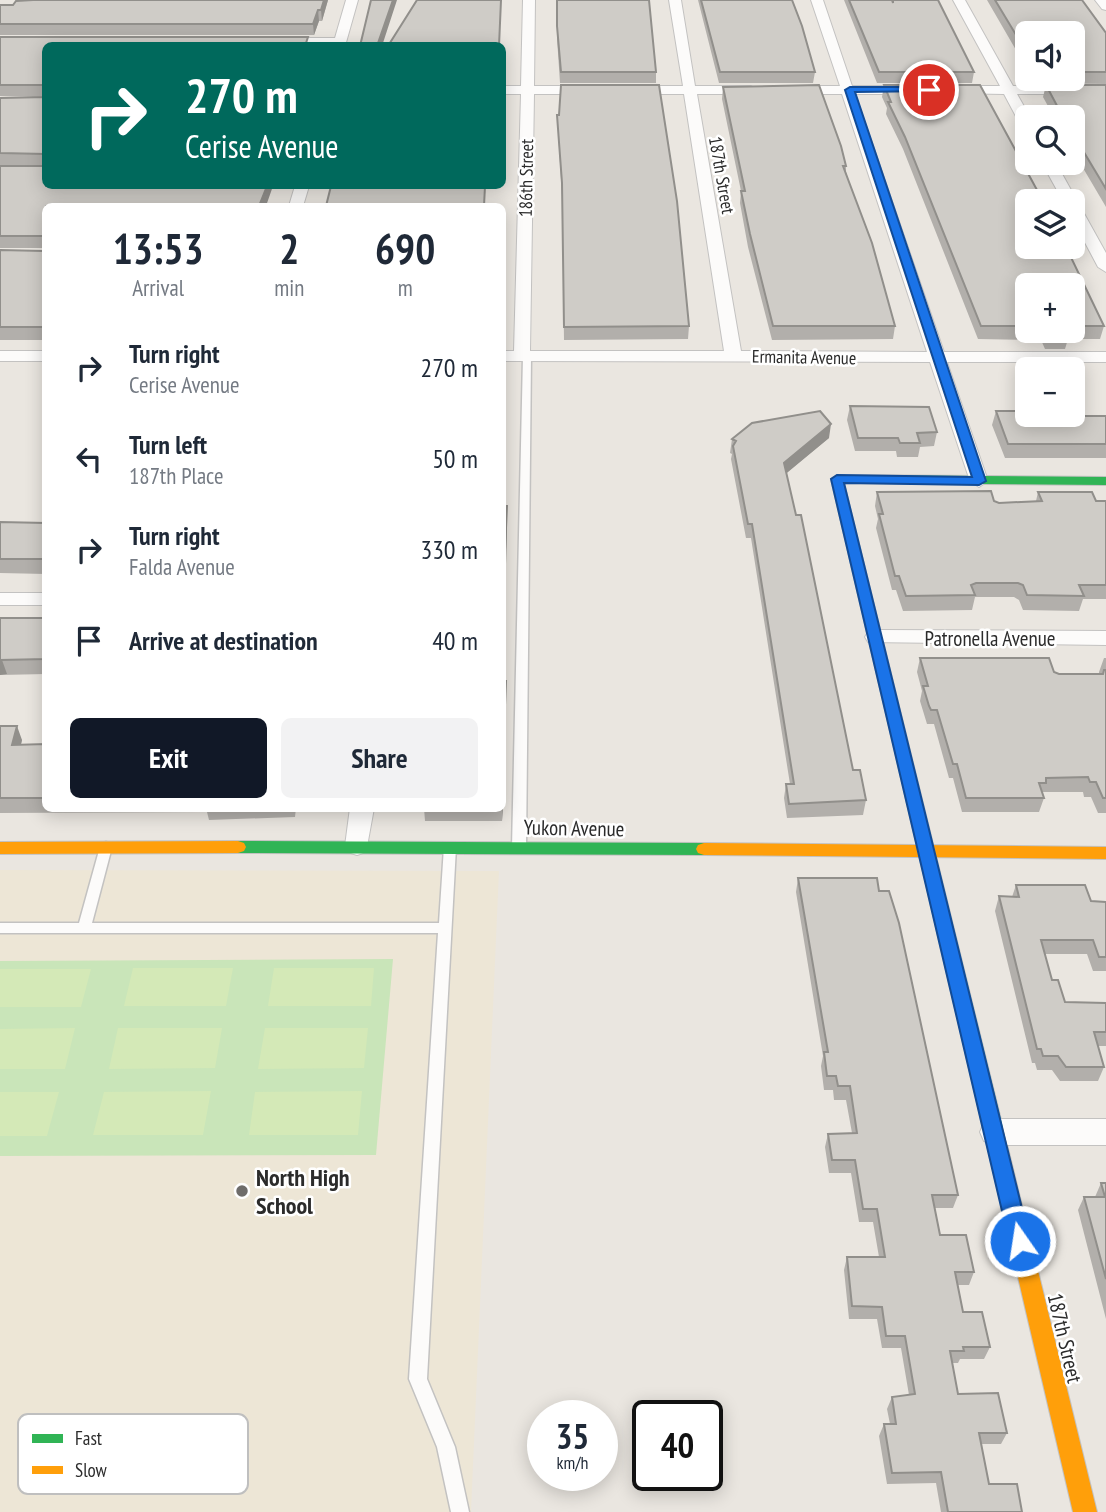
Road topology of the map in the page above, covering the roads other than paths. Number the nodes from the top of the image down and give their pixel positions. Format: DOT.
graph roads {
  1 [pos="352,0"];
  2 [pos="529,0"];
  3 [pos="675,0"];
  4 [pos="817,0"];
  5 [pos="959,0"];
  6 [pos="1101,0"];
  7 [pos="1106,7"];
  8 [pos="341,42"];
  9 [pos="1106,89"];
  10 [pos="506,90"];
  11 [pos="528,90"];
  12 [pos="688,90"];
  13 [pos="850,90"];
  14 [pos="1009,90"];
  15 [pos="1017,105"];
  16 [pos="1085,229"];
  17 [pos="1106,267"];
  18 [pos="0,356"];
  19 [pos="42,356"];
  20 [pos="506,356"];
  21 [pos="524,356"];
  22 [pos="733,356"];
  23 [pos="1106,357"];
  24 [pos="938,358"];
  25 [pos="979,481"];
  26 [pos="1106,481"];
  27 [pos="0,599"];
  28 [pos="42,599"];
  29 [pos="875,637"];
  30 [pos="1106,638"];
  31 [pos="361,812"];
  32 [pos="357,846"];
  33 [pos="106,847"];
  34 [pos="450,847"];
  35 [pos="0,848"];
  36 [pos="519,848"];
  37 [pos="926,853"];
  38 [pos="1106,853"];
  39 [pos="0,928"];
  40 [pos="84,928"];
  41 [pos="445,928"];
  42 [pos="994,1132"];
  43 [pos="1106,1132"];
  44 [pos="460,1512"];
  45 [pos="1085,1512"];
  1 -- 8 [label="street"];
  2 -- 11 [label="street, 186th Street"];
  3 -- 12 [label="street, 187th Street"];
  4 -- 13 [label="street"];
  5 -- 14 [label="street"];
  6 -- 7 [label="street"];
  9 -- 14 [label="street"];
  10 -- 11 [label="street"];
  11 -- 12 [label="street"];
  11 -- 21 [label="street, 186th Street"];
  12 -- 13 [label="street"];
  12 -- 22 [label="street, 187th Street"];
  13 -- 14 [label="street"];
  13 -- 24 [label="street"];
  14 -- 15 [label="street"];
  16 -- 17 [label="street"];
  18 -- 19 [label="street"];
  20 -- 21 [label="street, Ermanita Avenue"];
  21 -- 22 [label="street, Ermanita Avenue"];
  21 -- 36 [label="lane"];
  22 -- 24 [label="street, Ermanita Avenue"];
  23 -- 24 [label="street, Ermanita Avenue"];
  24 -- 25 [label="street"];
  25 -- 26 [label="street"];
  25 -- 29 [label="street, 187th Street"];
  27 -- 28 [label="street"];
  29 -- 30 [label="street, Patronella Avenue"];
  29 -- 37 [label="street, 187th Street"];
  31 -- 32 [label="street"];
  32 -- 33 [label="street, Yukon Avenue"];
  32 -- 34 [label="street, Yukon Avenue"];
  33 -- 35 [label="street, Yukon Avenue"];
  33 -- 40 [label="lane"];
  34 -- 36 [label="street, Yukon Avenue"];
  34 -- 41 [label="lane"];
  36 -- 37 [label="street, Yukon Avenue"];
  37 -- 38 [label="street, Yukon Avenue"];
  37 -- 42 [label="street, 187th Street"];
  39 -- 40 [label="lane"];
  40 -- 41 [label="lane"];
  41 -- 44 [label="lane"];
  42 -- 43 [label="street"];
  42 -- 45 [label="street, 187th Street"];
}
